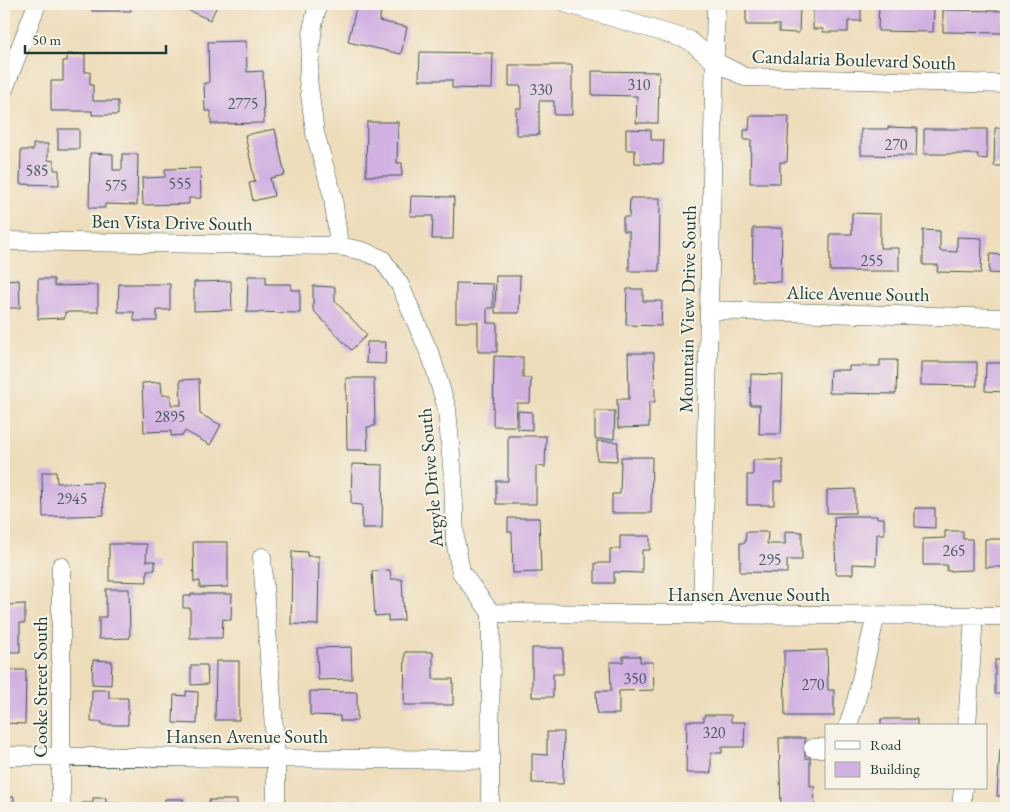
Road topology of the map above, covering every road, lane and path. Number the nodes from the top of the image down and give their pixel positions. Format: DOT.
graph roads {
  1 [pos="37,4"];
  2 [pos="318,4"];
  3 [pos="568,4"];
  4 [pos="716,4"];
  5 [pos="714,60"];
  6 [pos="1006,84"];
  7 [pos="4,89"];
  8 [pos="4,241"];
  9 [pos="339,246"];
  10 [pos="709,310"];
  11 [pos="1006,318"];
  12 [pos="262,557"];
  13 [pos="61,566"];
  14 [pos="491,613"];
  15 [pos="702,615"];
  16 [pos="876,615"];
  17 [pos="974,615"];
  18 [pos="1006,616"];
  19 [pos="849,724"];
  20 [pos="967,724"];
  21 [pos="4,756"];
  22 [pos="61,756"];
  23 [pos="276,757"];
  24 [pos="490,760"];
  25 [pos="963,790"];
  26 [pos="60,808"];
  27 [pos="276,808"];
  28 [pos="490,808"];
  29 [pos="961,808"];
  1 -- 7 [label="street"];
  2 -- 9 [label="street"];
  3 -- 5 [label="street, Candalaria Boulevard South"];
  4 -- 5 [label="street, Mountain View Drive South"];
  5 -- 6 [label="street, Candalaria Boulevard South"];
  5 -- 10 [label="street, Mountain View Drive South"];
  8 -- 9 [label="street, Ben Vista Drive South"];
  9 -- 14 [label="street, Argyle Drive South"];
  10 -- 11 [label="street, Alice Avenue South"];
  10 -- 15 [label="street, Mountain View Drive South"];
  12 -- 23 [label="street"];
  13 -- 22 [label="street, Cooke Street South"];
  14 -- 15 [label="street, Hansen Avenue South"];
  14 -- 24 [label="street"];
  15 -- 16 [label="street, Hansen Avenue South"];
  16 -- 17 [label="street, Hansen Avenue South"];
  16 -- 19 [label="street"];
  17 -- 18 [label="street, Hansen Avenue South"];
  17 -- 20 [label="street"];
  21 -- 22 [label="street, Hansen Avenue South"];
  22 -- 23 [label="street, Hansen Avenue South"];
  22 -- 26 [label="street, Cooke Street South"];
  23 -- 24 [label="street, Hansen Avenue South"];
  23 -- 27 [label="street"];
  24 -- 28 [label="street"];
  25 -- 29 [label="street"];
}
